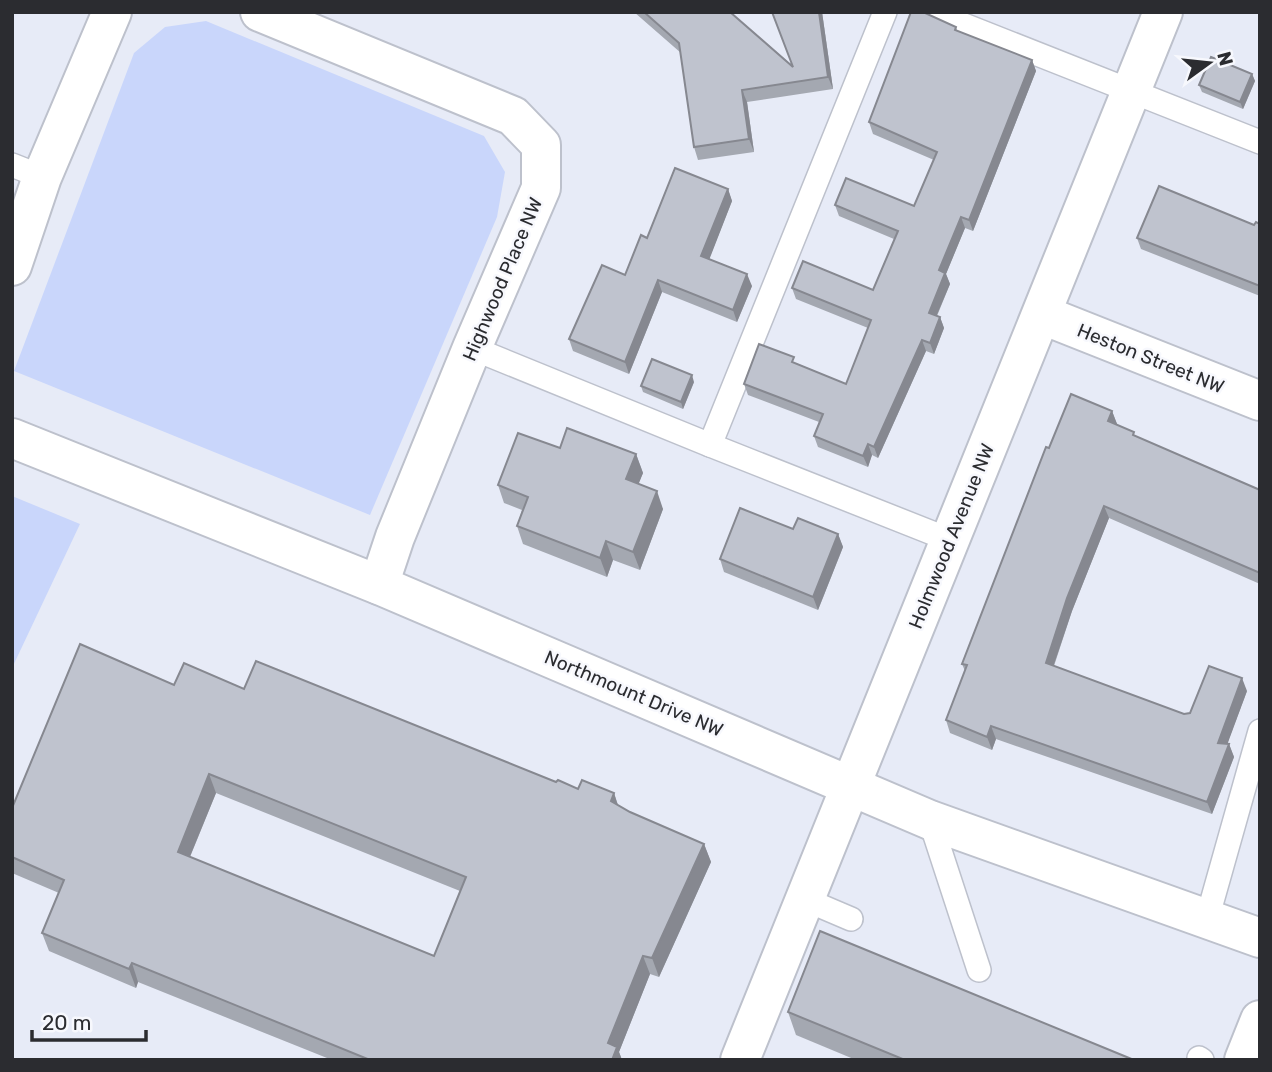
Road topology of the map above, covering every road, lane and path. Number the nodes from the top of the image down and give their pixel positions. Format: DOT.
graph roads {
  1 [pos="112,12"];
  2 [pos="260,12"];
  3 [pos="885,12"];
  4 [pos="931,12"];
  5 [pos="1163,12"];
  6 [pos="1130,89"];
  7 [pos="1260,142"];
  8 [pos="27,171"];
  9 [pos="12,266"];
  10 [pos="1043,315"];
  11 [pos="472,348"];
  12 [pos="1260,401"];
  13 [pos="12,438"];
  14 [pos="710,445"];
  15 [pos="950,540"];
  16 [pos="379,585"];
  17 [pos="1260,731"];
  18 [pos="850,785"];
  19 [pos="930,820"];
  20 [pos="804,899"];
  21 [pos="851,919"];
  22 [pos="1207,919"];
  23 [pos="1260,938"];
  24 [pos="979,970"];
  25 [pos="1260,1020"];
  26 [pos="740,1060"];
  27 [pos="1244,1060"];
  1 -- 8 [label="street"];
  2 -- 11 [label="street, Highwood Place NW"];
  3 -- 14 [label="lane"];
  4 -- 6 [label="lane"];
  5 -- 6 [label="street, Holmwood Avenue NW"];
  6 -- 7 [label="lane"];
  6 -- 10 [label="street, Holmwood Avenue NW"];
  8 -- 9 [label="street"];
  10 -- 12 [label="street, Heston Street NW"];
  10 -- 15 [label="street, Holmwood Avenue NW"];
  11 -- 14 [label="lane"];
  11 -- 16 [label="street, Highwood Place NW"];
  13 -- 16 [label="street, Northmount Drive NW"];
  14 -- 15 [label="lane"];
  15 -- 18 [label="street, Holmwood Avenue NW"];
  16 -- 18 [label="street, Northmount Drive NW"];
  17 -- 22 [label="lane"];
  18 -- 19 [label="street, Northmount Drive NW"];
  18 -- 20 [label="street, Holmwood Avenue NW"];
  19 -- 22 [label="street, Northmount Drive NW"];
  19 -- 24 [label="lane"];
  20 -- 21 [label="lane"];
  20 -- 26 [label="street, Holmwood Avenue NW"];
  22 -- 23 [label="street, Northmount Drive NW"];
  25 -- 27 [label="street"];
}
